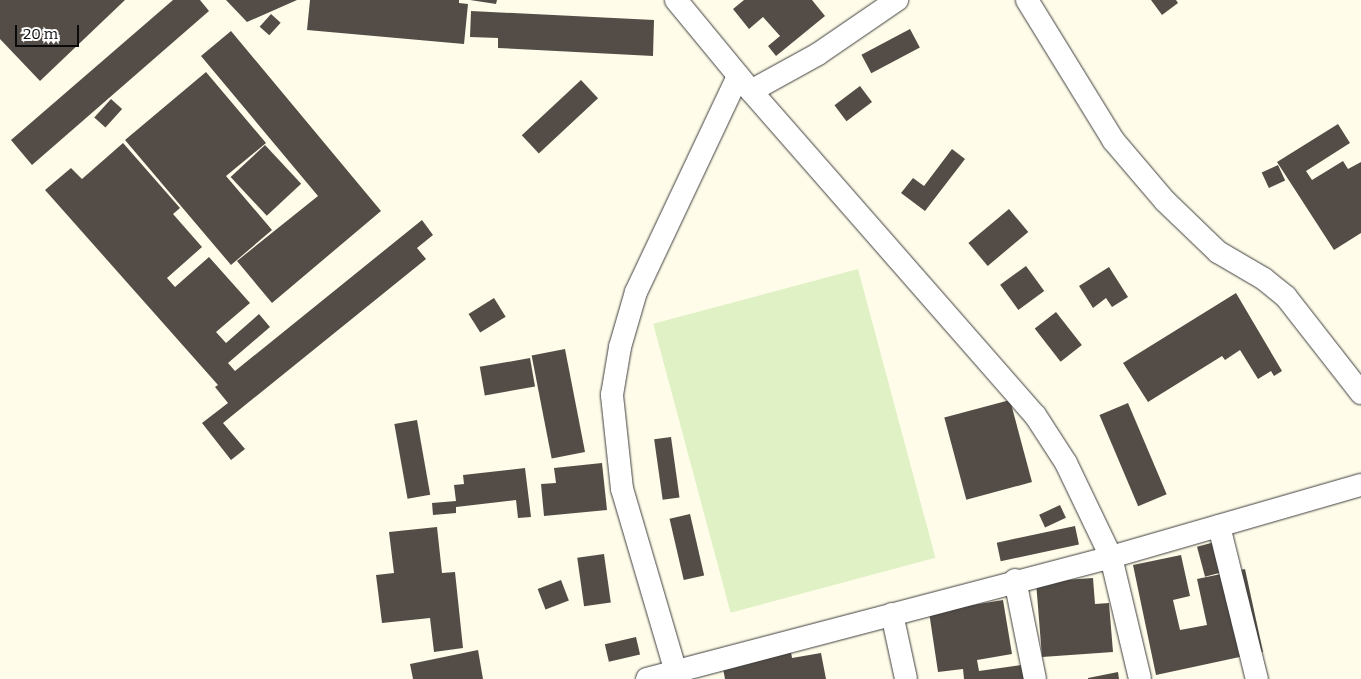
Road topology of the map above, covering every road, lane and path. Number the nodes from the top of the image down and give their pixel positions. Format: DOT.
graph roads {
  1 [pos="676,0"];
  2 [pos="897,0"];
  3 [pos="1027,0"];
  4 [pos="745,83"];
  5 [pos="1361,393"];
  6 [pos="1361,485"];
  7 [pos="1219,526"];
  8 [pos="1111,557"];
  9 [pos="1015,580"];
  10 [pos="892,614"];
  11 [pos="677,675"];
  12 [pos="647,679"];
  13 [pos="906,679"];
  14 [pos="1035,679"];
  15 [pos="1140,679"];
  16 [pos="1257,679"];
  1 -- 4 [label="street"];
  2 -- 4 [label="street"];
  3 -- 5 [label="street"];
  4 -- 8 [label="street"];
  4 -- 11 [label="street"];
  6 -- 7 [label="street"];
  7 -- 8 [label="street"];
  7 -- 16 [label="street"];
  8 -- 9 [label="street"];
  8 -- 15 [label="street"];
  9 -- 10 [label="street"];
  9 -- 14 [label="street"];
  10 -- 11 [label="street"];
  10 -- 13 [label="street"];
  11 -- 12 [label="street"];
}
